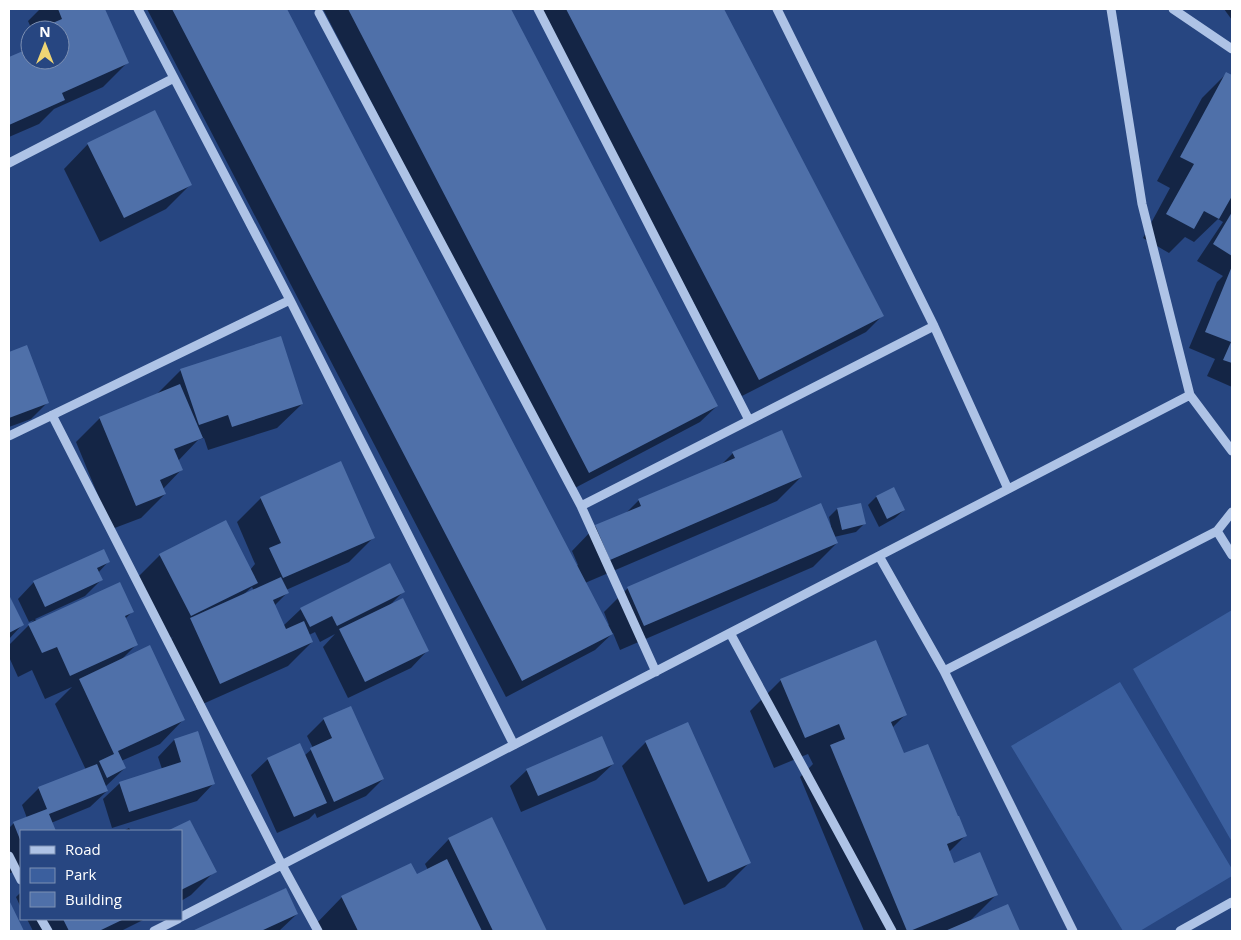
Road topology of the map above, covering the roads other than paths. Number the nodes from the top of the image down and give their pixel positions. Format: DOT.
graph roads {
  1 [pos="138,9"];
  2 [pos="538,9"];
  3 [pos="777,9"];
  4 [pos="1112,9"];
  5 [pos="1173,9"];
  6 [pos="319,13"];
  7 [pos="1232,48"];
  8 [pos="174,78"];
  9 [pos="9,163"];
  10 [pos="290,300"];
  11 [pos="934,326"];
  12 [pos="1190,395"];
  13 [pos="52,415"];
  14 [pos="749,420"];
  15 [pos="9,436"];
  16 [pos="1232,451"];
  17 [pos="1008,489"];
  18 [pos="580,506"];
  19 [pos="1232,512"];
  20 [pos="1217,531"];
  21 [pos="879,556"];
  22 [pos="1232,556"];
  23 [pos="730,633"];
  24 [pos="944,671"];
  25 [pos="656,672"];
  26 [pos="514,745"];
  27 [pos="9,856"];
  28 [pos="282,865"];
  29 [pos="20,878"];
  30 [pos="1232,902"];
  31 [pos="182,917"];
  32 [pos="42,920"];
  33 [pos="176,920"];
  34 [pos="48,931"];
  35 [pos="154,931"];
  36 [pos="318,931"];
  37 [pos="892,931"];
  38 [pos="1073,931"];
  39 [pos="1180,931"];
  1 -- 8 [label="street"];
  2 -- 14 [label="street"];
  3 -- 11 [label="street"];
  4 -- 12 [label="street"];
  5 -- 7 [label="street"];
  6 -- 18 [label="street"];
  8 -- 9 [label="street"];
  8 -- 10 [label="street"];
  10 -- 13 [label="street"];
  10 -- 26 [label="street"];
  11 -- 14 [label="street"];
  11 -- 17 [label="street"];
  12 -- 16 [label="street"];
  12 -- 17 [label="street"];
  13 -- 15 [label="street"];
  13 -- 28 [label="street"];
  14 -- 18 [label="street"];
  17 -- 21 [label="street"];
  18 -- 25 [label="street"];
  19 -- 20 [label="street"];
  20 -- 22 [label="street"];
  20 -- 24 [label="street"];
  21 -- 23 [label="street"];
  21 -- 24 [label="street"];
  23 -- 25 [label="street"];
  23 -- 37 [label="street"];
  24 -- 38 [label="street"];
  25 -- 26 [label="street"];
  26 -- 28 [label="street"];
  27 -- 29 [label="street"];
  28 -- 31 [label="street"];
  28 -- 36 [label="street"];
  30 -- 39 [label="street"];
  32 -- 34 [label="street"];
  33 -- 35 [label="street"];
}
